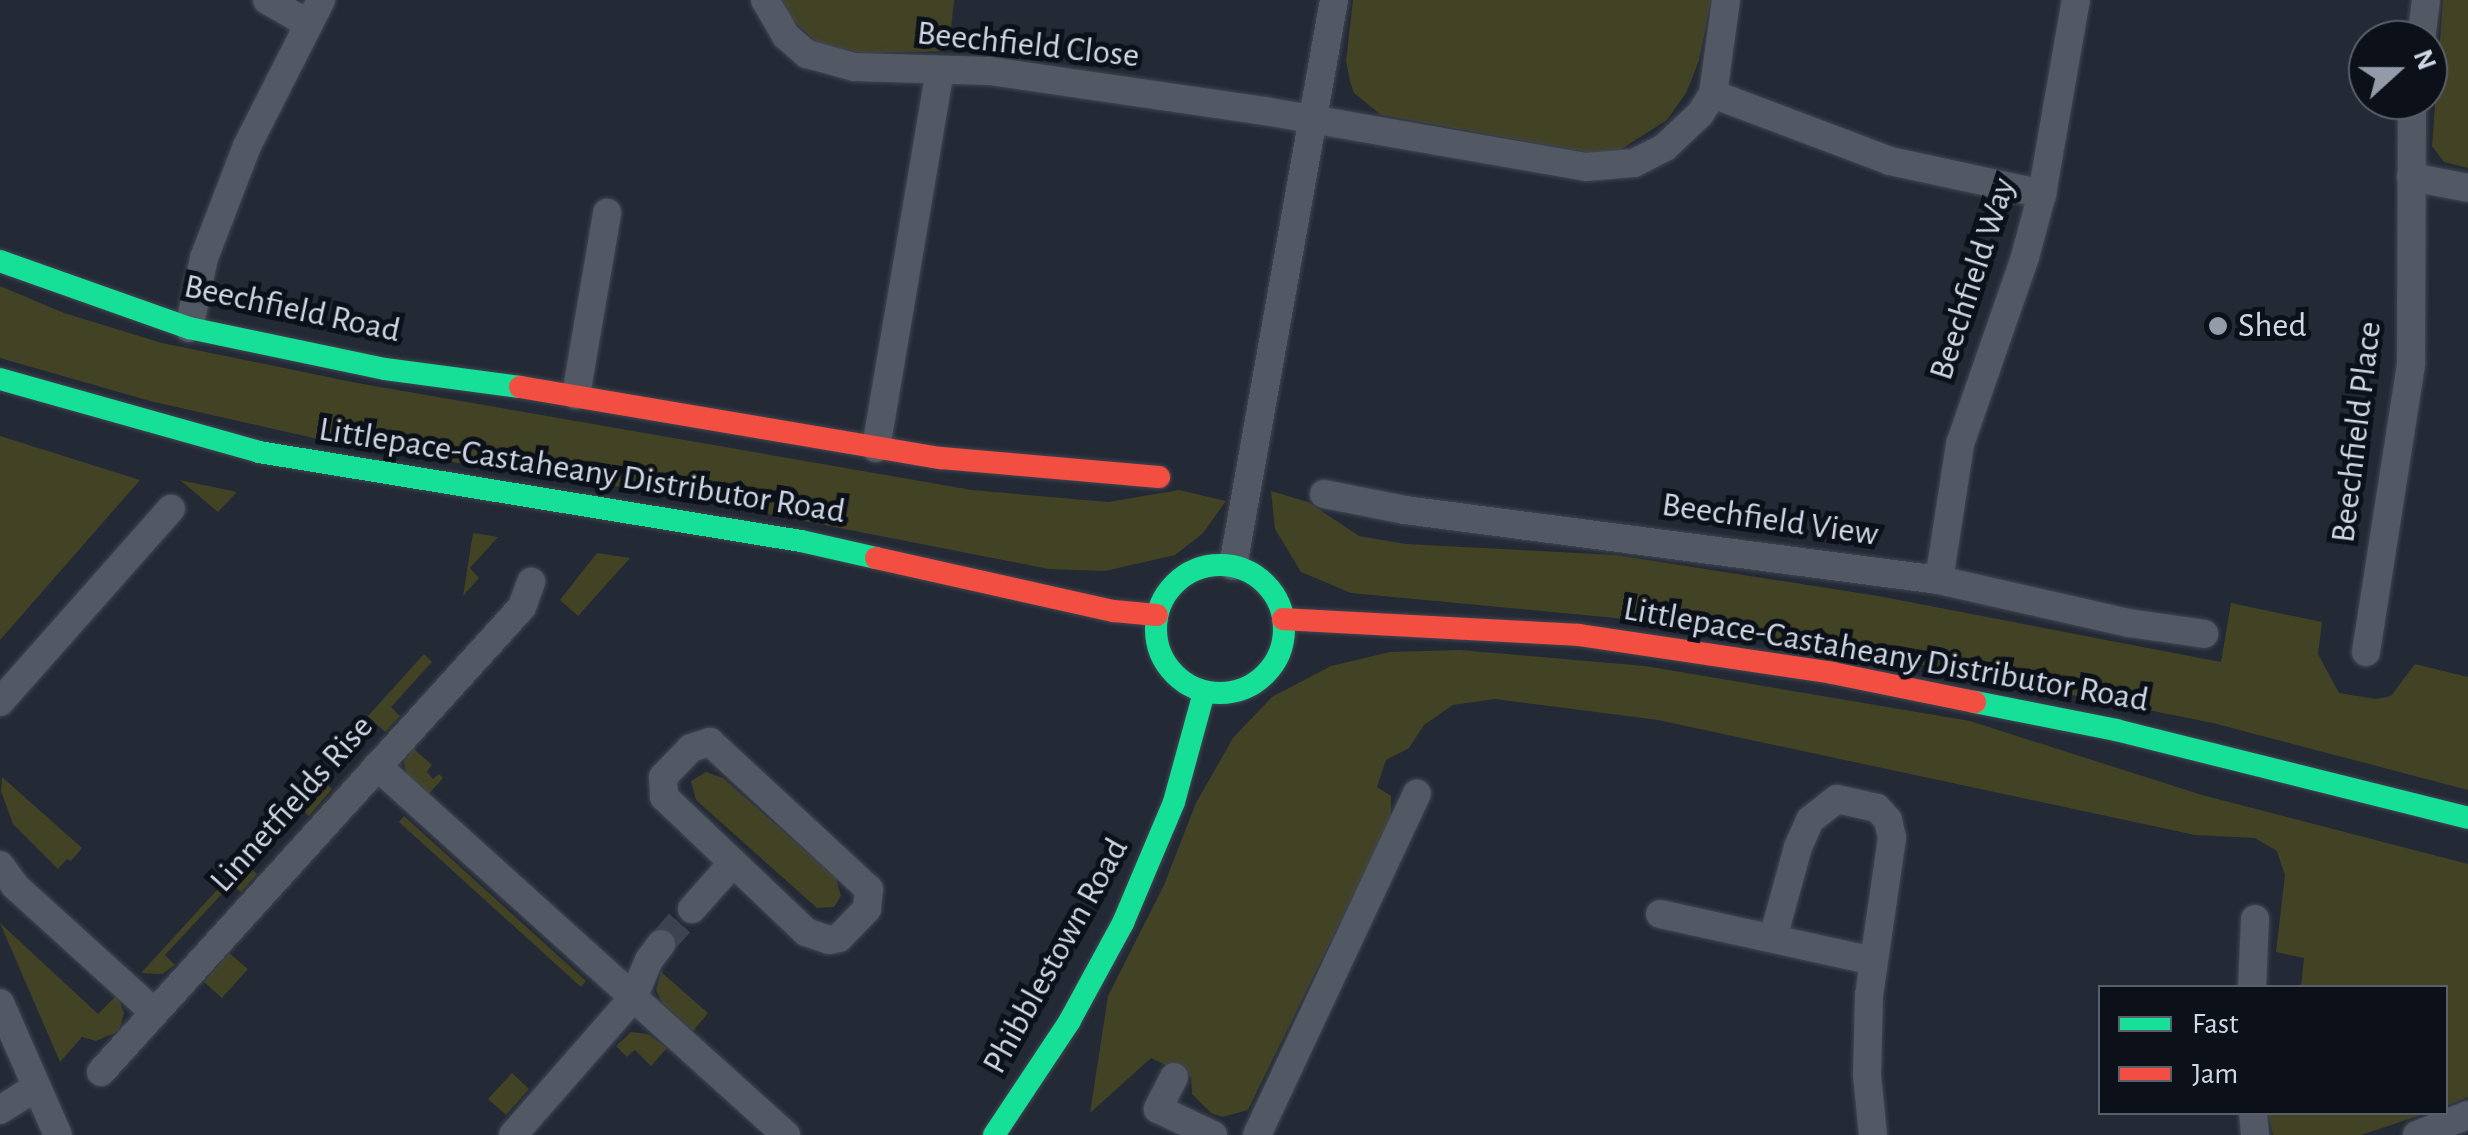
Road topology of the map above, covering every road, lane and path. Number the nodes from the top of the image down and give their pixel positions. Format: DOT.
graph roads {
  1 [pos="267,0"];
  2 [pos="765,0"];
  3 [pos="1334,0"];
  4 [pos="1726,0"];
  5 [pos="2076,0"];
  6 [pos="314,12"];
  7 [pos="940,70"];
  8 [pos="1713,94"];
  9 [pos="1312,119"];
  10 [pos="2412,120"];
  11 [pos="2411,177"];
  12 [pos="2468,188"];
  13 [pos="2042,194"];
  14 [pos="607,213"];
  15 [pos="0,261"];
  16 [pos="189,328"];
  17 [pos="0,379"];
  18 [pos="576,395"];
  19 [pos="876,448"];
  20 [pos="1159,476"];
  21 [pos="1324,494"];
  22 [pos="171,509"];
  23 [pos="1233,566"];
  24 [pos="1939,580"];
  25 [pos="531,582"];
  26 [pos="1157,614"];
  27 [pos="1283,619"];
  28 [pos="2204,634"];
  29 [pos="2366,652"];
  30 [pos="1204,692"];
  31 [pos="0,702"];
  32 [pos="376,766"];
  33 [pos="1417,794"];
  34 [pos="2468,818"];
  35 [pos="732,864"];
  36 [pos="0,865"];
  37 [pos="692,909"];
  38 [pos="1660,914"];
  39 [pos="2255,919"];
  40 [pos="1773,938"];
  41 [pos="661,944"];
  42 [pos="1874,960"];
  43 [pos="2252,985"];
  44 [pos="633,998"];
  45 [pos="0,1004"];
  46 [pos="154,1012"];
  47 [pos="101,1072"];
  48 [pos="1174,1077"];
  49 [pos="35,1088"];
  50 [pos="0,1110"];
  51 [pos="2468,1115"];
  52 [pos="58,1135"];
  53 [pos="514,1135"];
  54 [pos="786,1135"];
  55 [pos="994,1135"];
  56 [pos="1213,1135"];
  57 [pos="1257,1135"];
  58 [pos="1873,1135"];
  59 [pos="2417,1135"];
  1 -- 6 [label="street"];
  2 -- 7 [label="street, Beechfield Close"];
  3 -- 9 [label="street"];
  4 -- 8 [label="street"];
  5 -- 13 [label="street, Beechfield Way"];
  6 -- 16 [label="street"];
  7 -- 9 [label="street, Beechfield Close"];
  7 -- 19 [label="street"];
  8 -- 9 [label="street, Beechfield Close"];
  8 -- 13 [label="street"];
  9 -- 23 [label="street"];
  10 -- 11 [label="street, Beechfield Place"];
  11 -- 12 [label="street"];
  11 -- 29 [label="street, Beechfield Place"];
  13 -- 24 [label="street, Beechfield Way"];
  14 -- 18 [label="street"];
  15 -- 16 [label="street, Beechfield Road"];
  16 -- 18 [label="street, Beechfield Road"];
  17 -- 26 [label="street, Littlepace-Castaheany Distributor Road"];
  18 -- 19 [label="street, Beechfield Road"];
  19 -- 20 [label="street, Beechfield Road"];
  21 -- 24 [label="street, Beechfield View"];
  22 -- 31 [label="street"];
  23 -- 26 [label="street"];
  23 -- 27 [label="street"];
  24 -- 28 [label="street, Beechfield View"];
  25 -- 32 [label="street, Linnetfields Rise"];
  26 -- 30 [label="street"];
  27 -- 30 [label="street"];
  27 -- 34 [label="street, Littlepace-Castaheany Distributor Road"];
  30 -- 55 [label="street, Phibblestown Road"];
  32 -- 44 [label="street"];
  32 -- 46 [label="street, Linnetfields Rise"];
  33 -- 57 [label="street"];
  35 -- 35 [label="street"];
  35 -- 37 [label="street"];
  36 -- 46 [label="street"];
  38 -- 40 [label="street"];
  39 -- 43 [label="street"];
  40 -- 42 [label="street"];
  40 -- 42 [label="street"];
  41 -- 44 [label="street"];
  42 -- 58 [label="street"];
  44 -- 53 [label="street"];
  44 -- 54 [label="street"];
  45 -- 49 [label="street"];
  46 -- 47 [label="street, Linnetfields Rise"];
  48 -- 56 [label="street"];
  49 -- 50 [label="street"];
  49 -- 52 [label="street"];
  51 -- 59 [label="street"];
}
